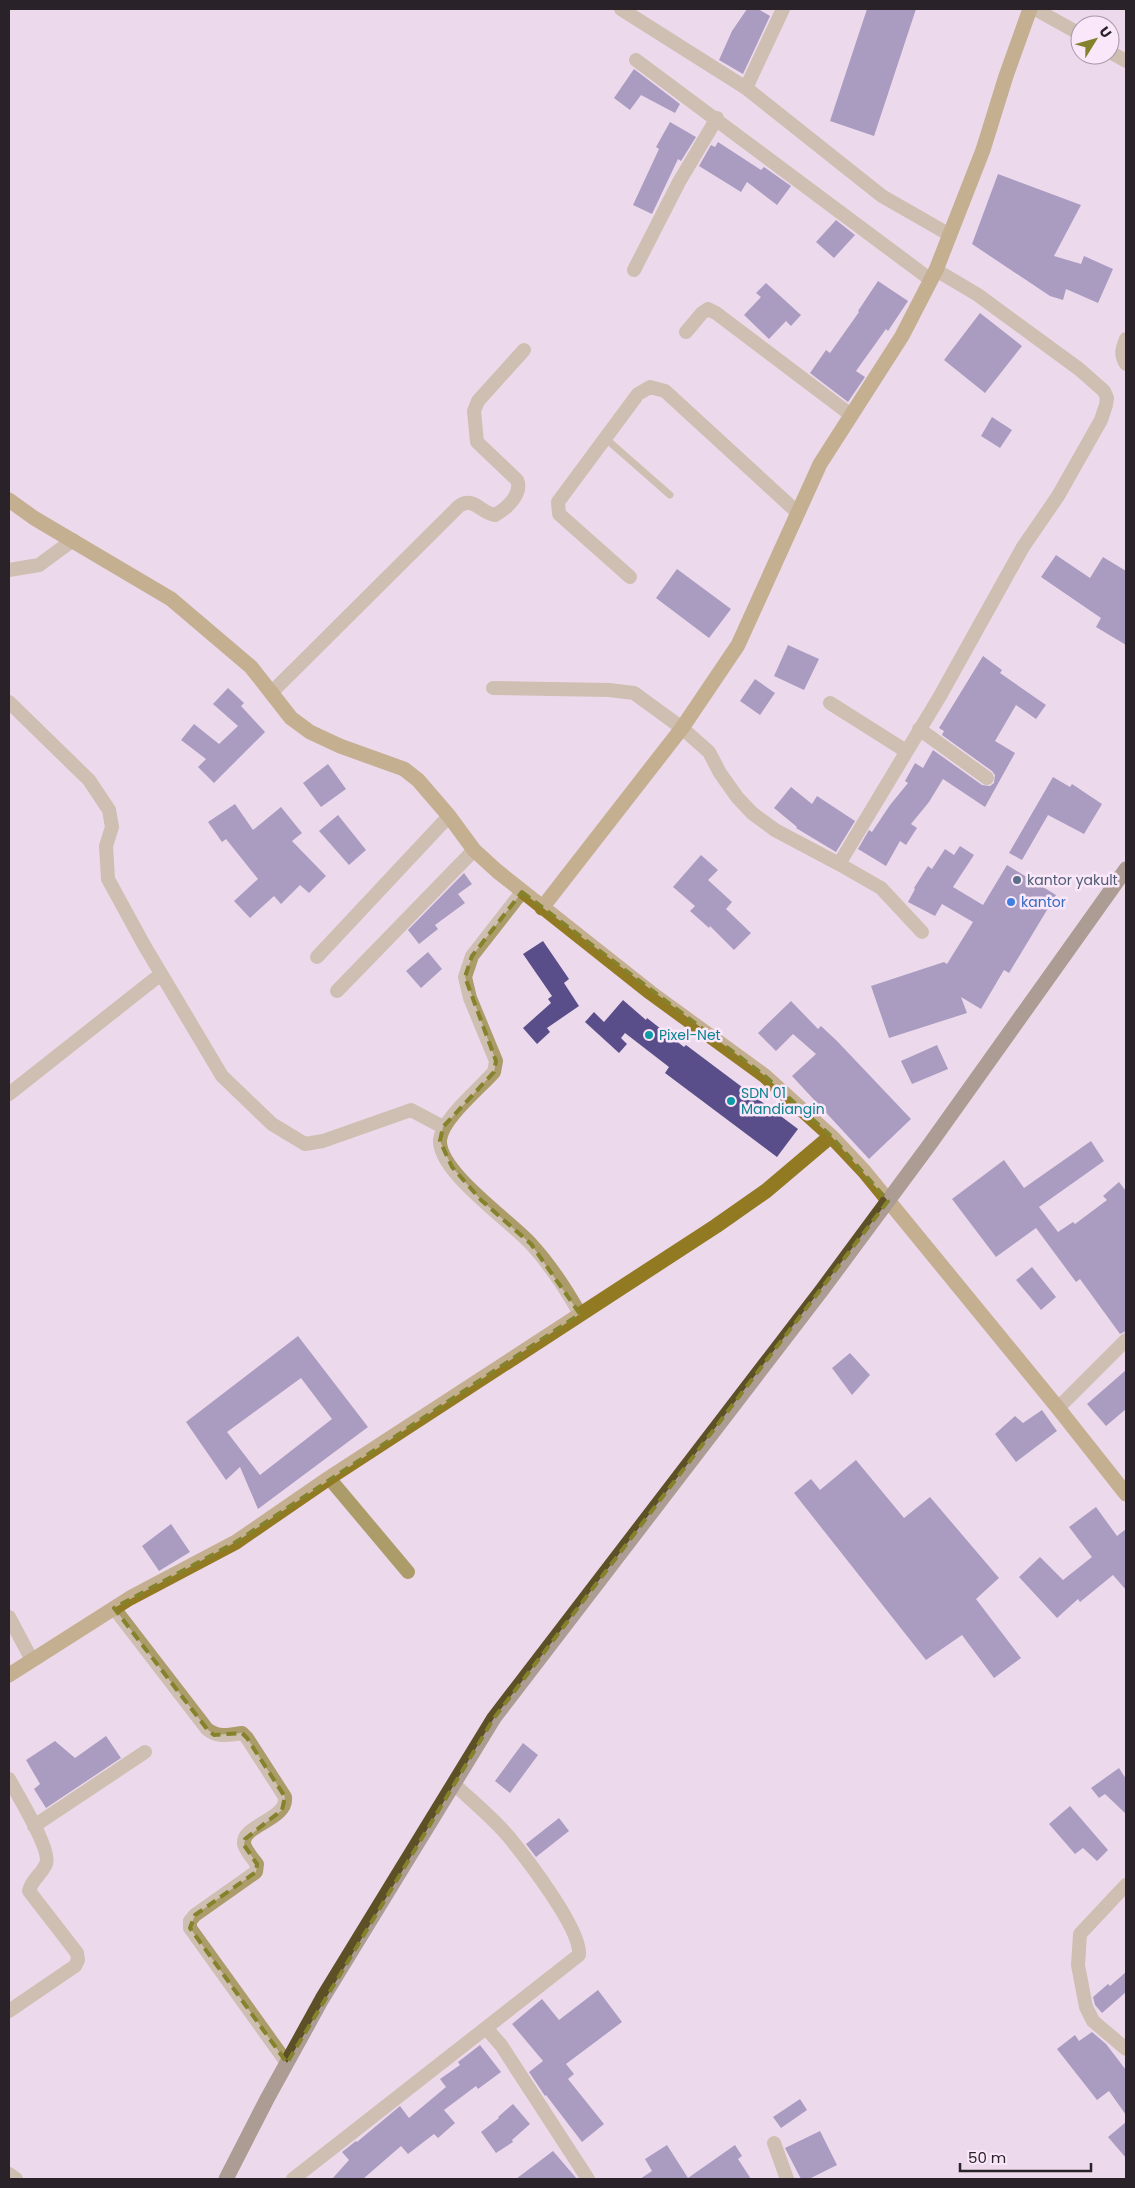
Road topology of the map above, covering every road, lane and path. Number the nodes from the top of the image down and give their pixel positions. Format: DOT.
graph roads {
  1 [pos="621,9"];
  2 [pos="783,9"];
  3 [pos="1030,9"];
  4 [pos="1035,9"];
  5 [pos="1070,28"];
  6 [pos="636,60"];
  7 [pos="746,88"];
  8 [pos="717,118"];
  9 [pos="950,236"];
  10 [pos="634,270"];
  11 [pos="933,275"];
  12 [pos="686,332"];
  13 [pos="1126,339"];
  14 [pos="524,350"];
  15 [pos="1126,364"];
  16 [pos="851,415"];
  17 [pos="605,438"];
  18 [pos="670,495"];
  19 [pos="9,500"];
  20 [pos="798,513"];
  21 [pos="73,540"];
  22 [pos="9,570"];
  23 [pos="630,577"];
  24 [pos="493,688"];
  25 [pos="271,693"];
  26 [pos="9,702"];
  27 [pos="830,703"];
  28 [pos="682,728"];
  29 [pos="919,729"];
  30 [pos="906,751"];
  31 [pos="987,778"];
  32 [pos="449,816"];
  33 [pos="474,850"];
  34 [pos="839,864"];
  35 [pos="1126,869"];
  36 [pos="522,892"];
  37 [pos="542,908"];
  38 [pos="922,932"];
  39 [pos="317,957"];
  40 [pos="161,974"];
  41 [pos="337,991"];
  42 [pos="9,1094"];
  43 [pos="443,1127"];
  44 [pos="830,1136"];
  45 [pos="888,1201"];
  46 [pos="580,1314"];
  47 [pos="1126,1340"];
  48 [pos="1058,1408"];
  49 [pos="329,1478"];
  50 [pos="1126,1494"];
  51 [pos="408,1572"];
  52 [pos="114,1608"];
  53 [pos="9,1617"];
  54 [pos="32,1660"];
  55 [pos="9,1674"];
  56 [pos="145,1752"];
  57 [pos="9,1779"];
  58 [pos="454,1784"];
  59 [pos="34,1826"];
  60 [pos="1126,1885"];
  61 [pos="9,2011"];
  62 [pos="486,2028"];
  63 [pos="1126,2049"];
  64 [pos="287,2063"];
  65 [pos="774,2143"];
  66 [pos="9,2174"];
  67 [pos="16,2179"];
  68 [pos="226,2179"];
  69 [pos="293,2179"];
  70 [pos="588,2179"];
  71 [pos="787,2179"];
  1 -- 7 [label="street"];
  2 -- 7 [label="street"];
  3 -- 9 [label="street"];
  4 -- 5 [label="street"];
  6 -- 8 [label="street"];
  7 -- 9 [label="street"];
  8 -- 10 [label="street"];
  8 -- 11 [label="street"];
  9 -- 11 [label="street"];
  11 -- 16 [label="street"];
  11 -- 29 [label="street"];
  12 -- 16 [label="street"];
  13 -- 15 [label="street"];
  14 -- 25 [label="street"];
  16 -- 20 [label="street"];
  17 -- 18 [label="lane"];
  17 -- 20 [label="street"];
  17 -- 23 [label="street"];
  19 -- 21 [label="street"];
  20 -- 28 [label="street"];
  21 -- 22 [label="street"];
  21 -- 25 [label="street"];
  24 -- 28 [label="street"];
  25 -- 32 [label="street"];
  26 -- 40 [label="street"];
  27 -- 30 [label="street"];
  28 -- 34 [label="street"];
  28 -- 37 [label="street"];
  29 -- 30 [label="street"];
  29 -- 31 [label="street"];
  30 -- 34 [label="street"];
  32 -- 33 [label="street"];
  32 -- 39 [label="street"];
  33 -- 36 [label="street"];
  33 -- 41 [label="street"];
  34 -- 38 [label="street"];
  35 -- 45 [label="highway"];
  36 -- 37 [label="street"];
  36 -- 43 [label="street"];
  37 -- 44 [label="street"];
  40 -- 42 [label="street"];
  40 -- 43 [label="street"];
  43 -- 46 [label="street"];
  44 -- 45 [label="street"];
  44 -- 46 [label="street"];
  45 -- 48 [label="street"];
  45 -- 58 [label="highway"];
  46 -- 49 [label="street"];
  47 -- 48 [label="street"];
  48 -- 50 [label="street"];
  49 -- 51 [label="street"];
  49 -- 52 [label="street"];
  52 -- 54 [label="street"];
  52 -- 64 [label="street"];
  53 -- 54 [label="street"];
  54 -- 55 [label="street"];
  56 -- 59 [label="street"];
  57 -- 59 [label="street"];
  58 -- 62 [label="street"];
  58 -- 64 [label="highway"];
  59 -- 61 [label="street"];
  60 -- 63 [label="street"];
  62 -- 69 [label="street"];
  62 -- 70 [label="street"];
  64 -- 68 [label="highway"];
  65 -- 71 [label="street"];
  66 -- 67 [label="street"];
}
